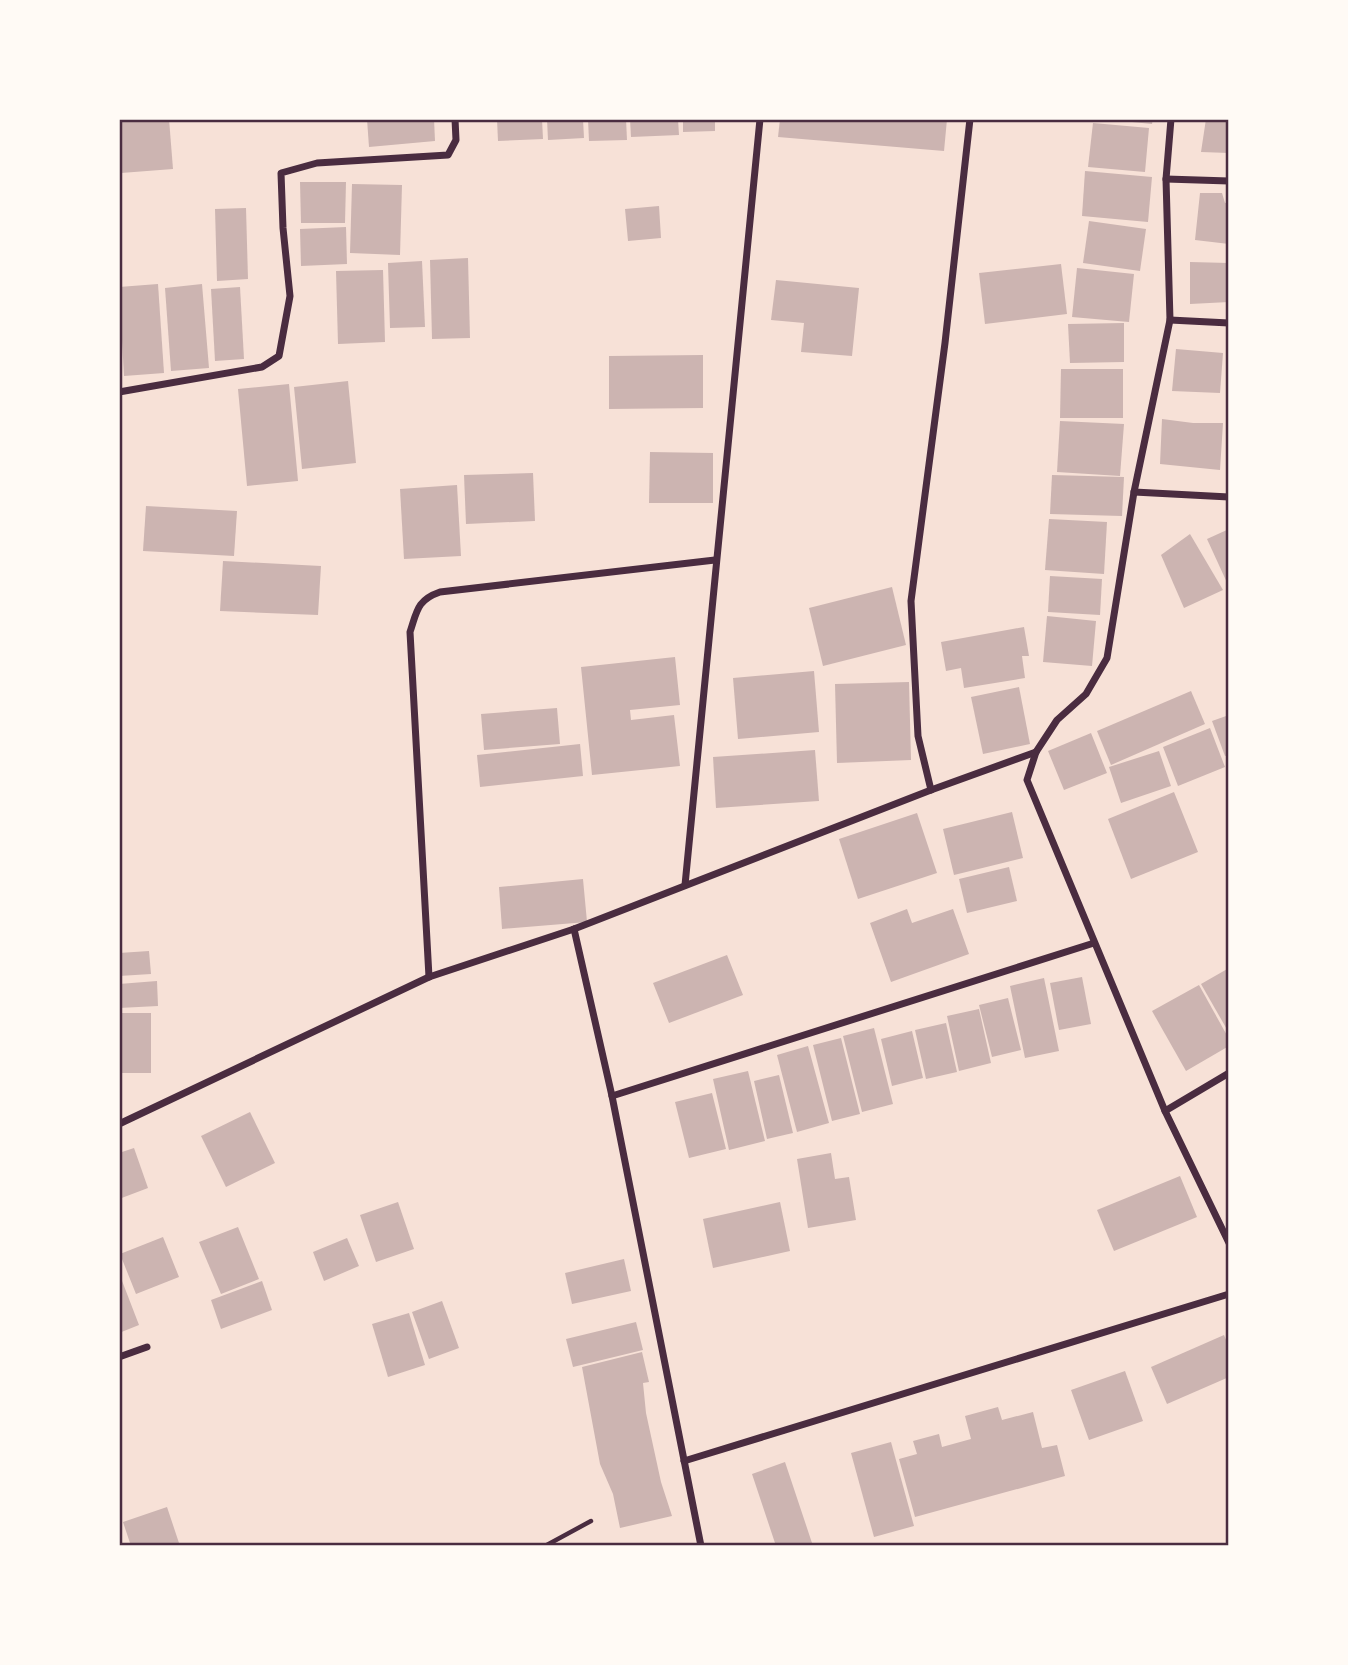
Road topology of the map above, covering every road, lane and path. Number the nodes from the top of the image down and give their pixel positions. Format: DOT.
graph roads {
  1 [pos="455,119"];
  2 [pos="760,119"];
  3 [pos="970,119"];
  4 [pos="1171,119"];
  5 [pos="1166,179"];
  6 [pos="1229,181"];
  7 [pos="1170,320"];
  8 [pos="1229,323"];
  9 [pos="119,392"];
  10 [pos="1134,492"];
  11 [pos="1229,497"];
  12 [pos="715,560"];
  13 [pos="1036,752"];
  14 [pos="931,790"];
  15 [pos="684,885"];
  16 [pos="574,929"];
  17 [pos="1094,943"];
  18 [pos="429,977"];
  19 [pos="1229,1073"];
  20 [pos="611,1096"];
  21 [pos="1165,1111"];
  22 [pos="119,1124"];
  23 [pos="1229,1243"];
  24 [pos="1229,1294"];
  25 [pos="147,1347"];
  26 [pos="119,1357"];
  27 [pos="684,1461"];
  28 [pos="591,1521"];
  29 [pos="545,1546"];
  30 [pos="701,1546"];
  1 -- 9 [label="street"];
  2 -- 12 [label="street"];
  3 -- 14 [label="street"];
  4 -- 5 [label="street"];
  5 -- 6 [label="street"];
  5 -- 7 [label="street"];
  7 -- 8 [label="street"];
  7 -- 10 [label="street"];
  10 -- 11 [label="street"];
  10 -- 13 [label="street"];
  12 -- 15 [label="street"];
  12 -- 18 [label="street"];
  13 -- 14 [label="street"];
  13 -- 17 [label="street"];
  14 -- 15 [label="street"];
  15 -- 16 [label="street"];
  16 -- 18 [label="street"];
  16 -- 20 [label="street"];
  17 -- 20 [label="street"];
  17 -- 21 [label="street"];
  18 -- 22 [label="street"];
  19 -- 21 [label="street"];
  20 -- 27 [label="street"];
  21 -- 23 [label="street"];
  24 -- 27 [label="street"];
  25 -- 26 [label="street"];
  27 -- 30 [label="street"];
  28 -- 29 [label="path"];
}
